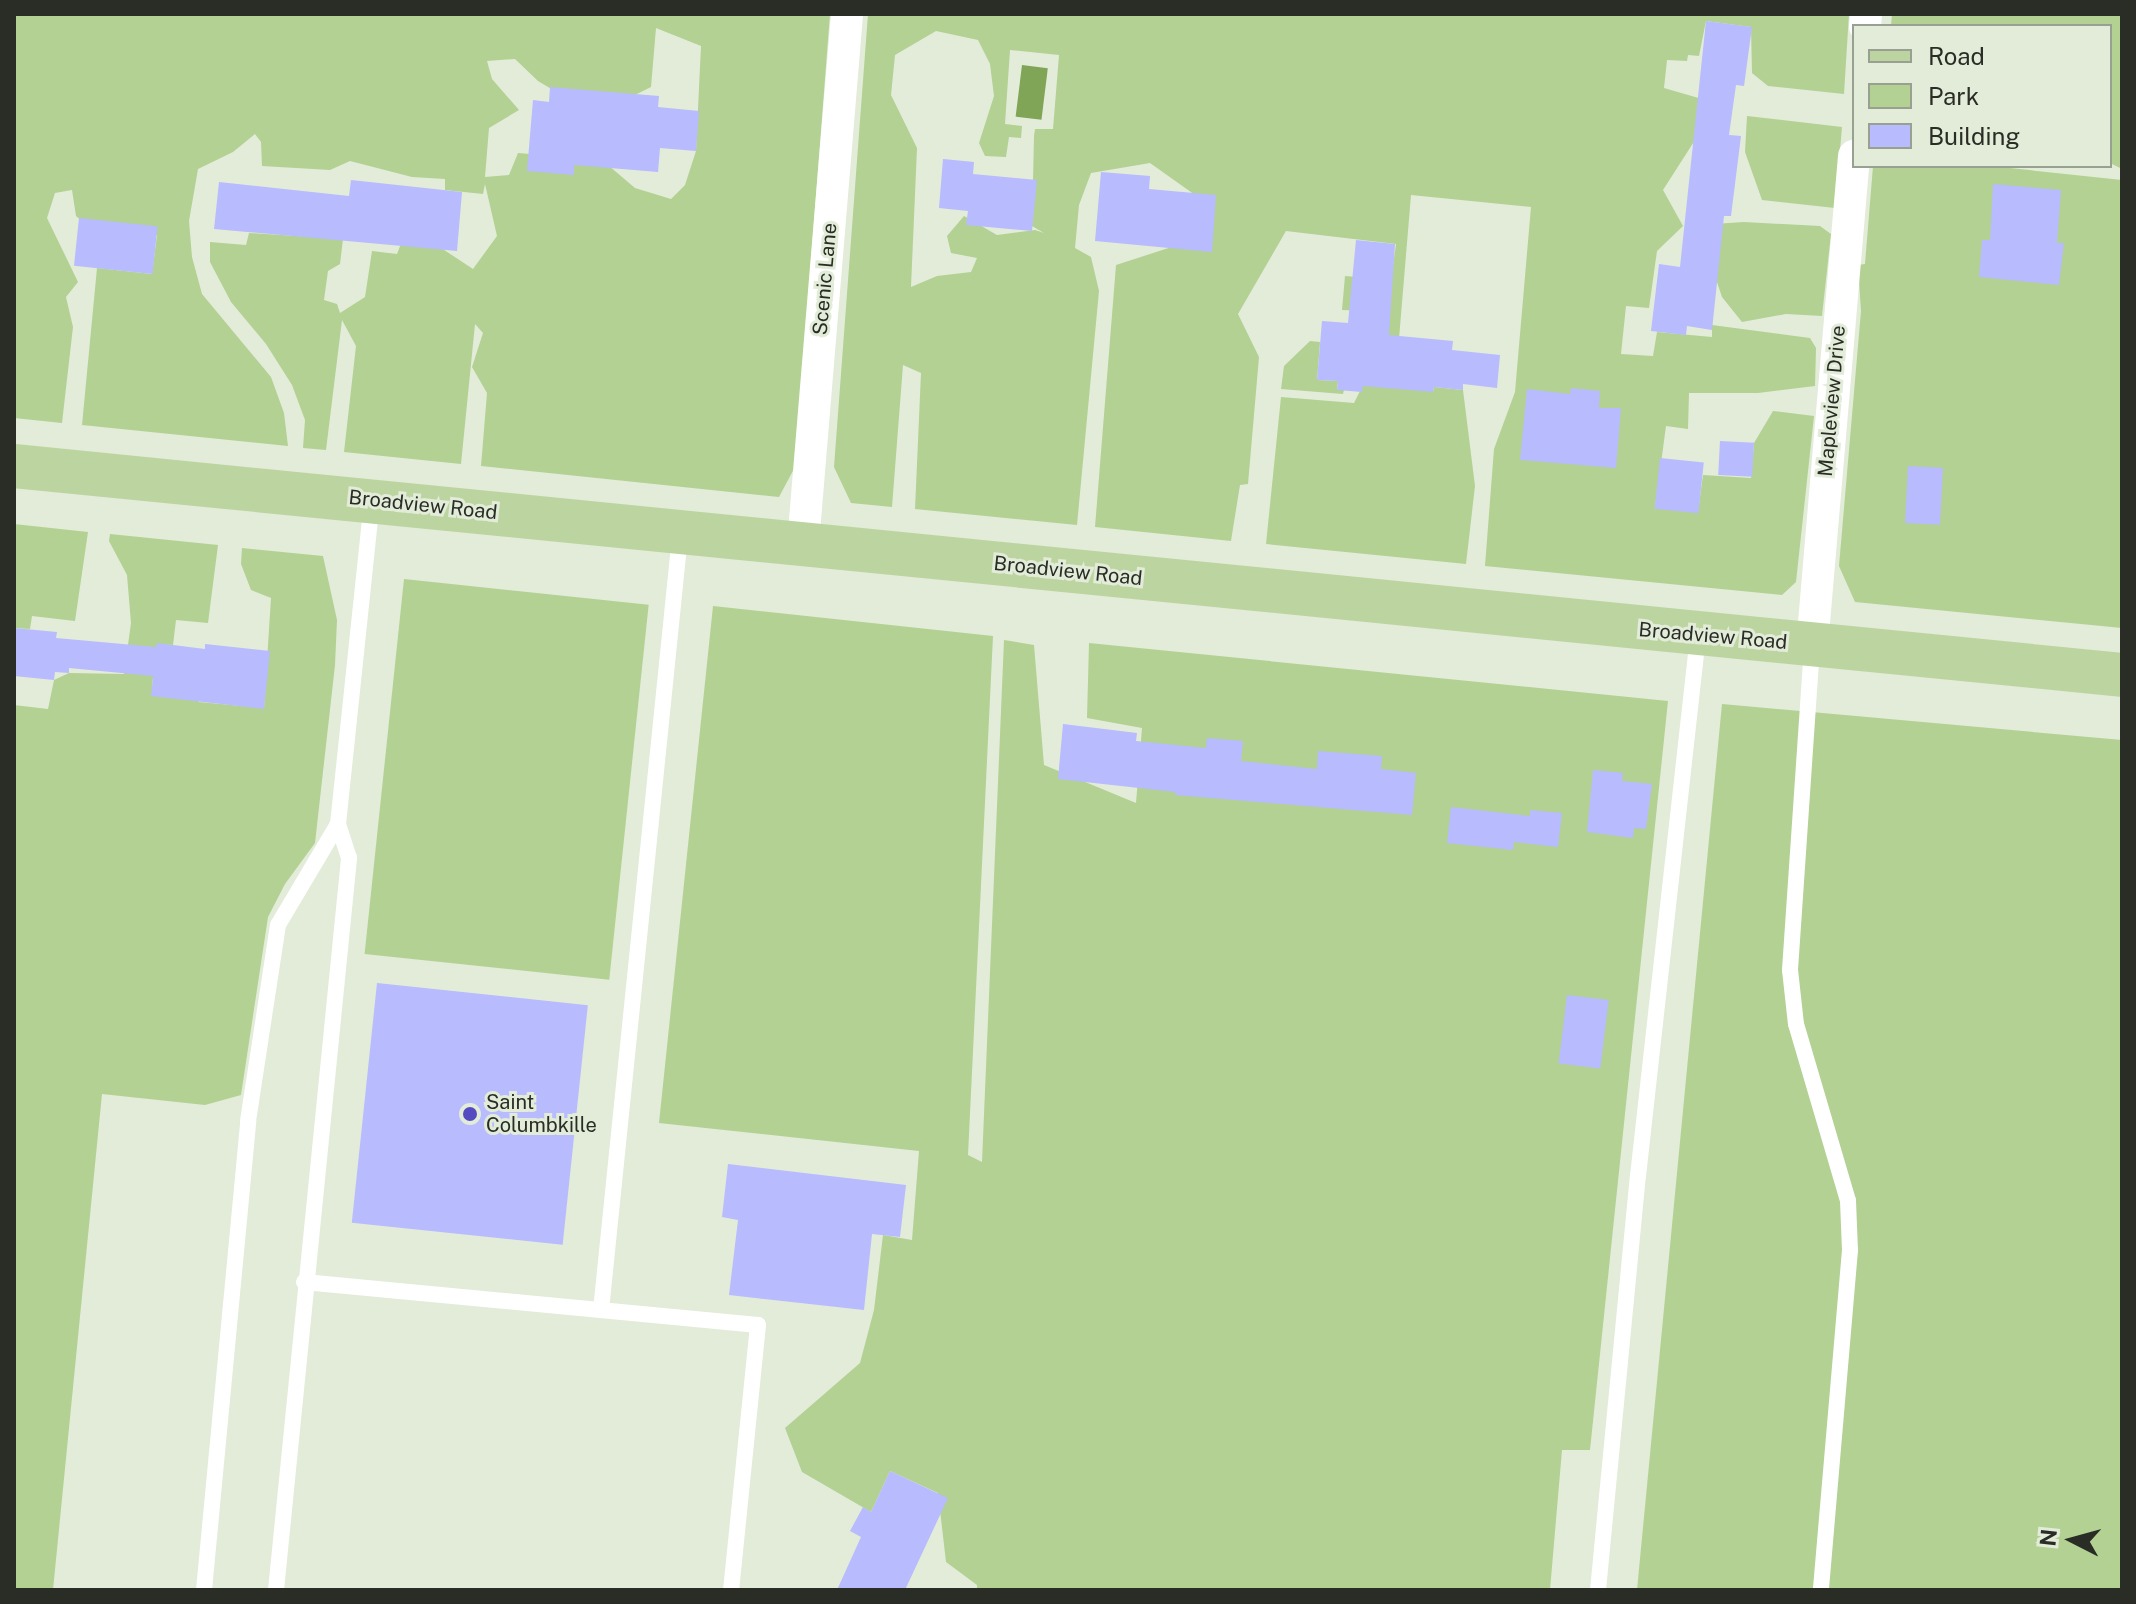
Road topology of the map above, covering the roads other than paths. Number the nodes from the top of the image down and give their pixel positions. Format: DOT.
graph roads {
  1 [pos="847,14"];
  2 [pos="1853,168"];
  3 [pos="14,466"];
  4 [pos="372,501"];
  5 [pos="680,532"];
  6 [pos="803,544"];
  7 [pos="1698,636"];
  8 [pos="1812,646"];
  9 [pos="2122,675"];
  10 [pos="338,824"];
  11 [pos="304,1282"];
  12 [pos="601,1310"];
  13 [pos="204,1590"];
  14 [pos="276,1590"];
  15 [pos="731,1590"];
  16 [pos="1598,1590"];
  17 [pos="1821,1590"];
  1 -- 6 [label="street, Scenic Lane"];
  2 -- 8 [label="street, Mapleview Drive"];
  3 -- 4 [label="main road, Broadview Road"];
  4 -- 5 [label="main road, Broadview Road"];
  4 -- 10 [label="lane"];
  5 -- 6 [label="main road, Broadview Road"];
  5 -- 12 [label="lane"];
  6 -- 7 [label="main road, Broadview Road"];
  7 -- 8 [label="main road, Broadview Road"];
  7 -- 16 [label="lane"];
  8 -- 9 [label="main road, Broadview Road"];
  8 -- 17 [label="lane"];
  10 -- 11 [label="lane"];
  10 -- 13 [label="lane"];
  11 -- 12 [label="lane"];
  11 -- 14 [label="lane"];
  12 -- 15 [label="lane"];
}
